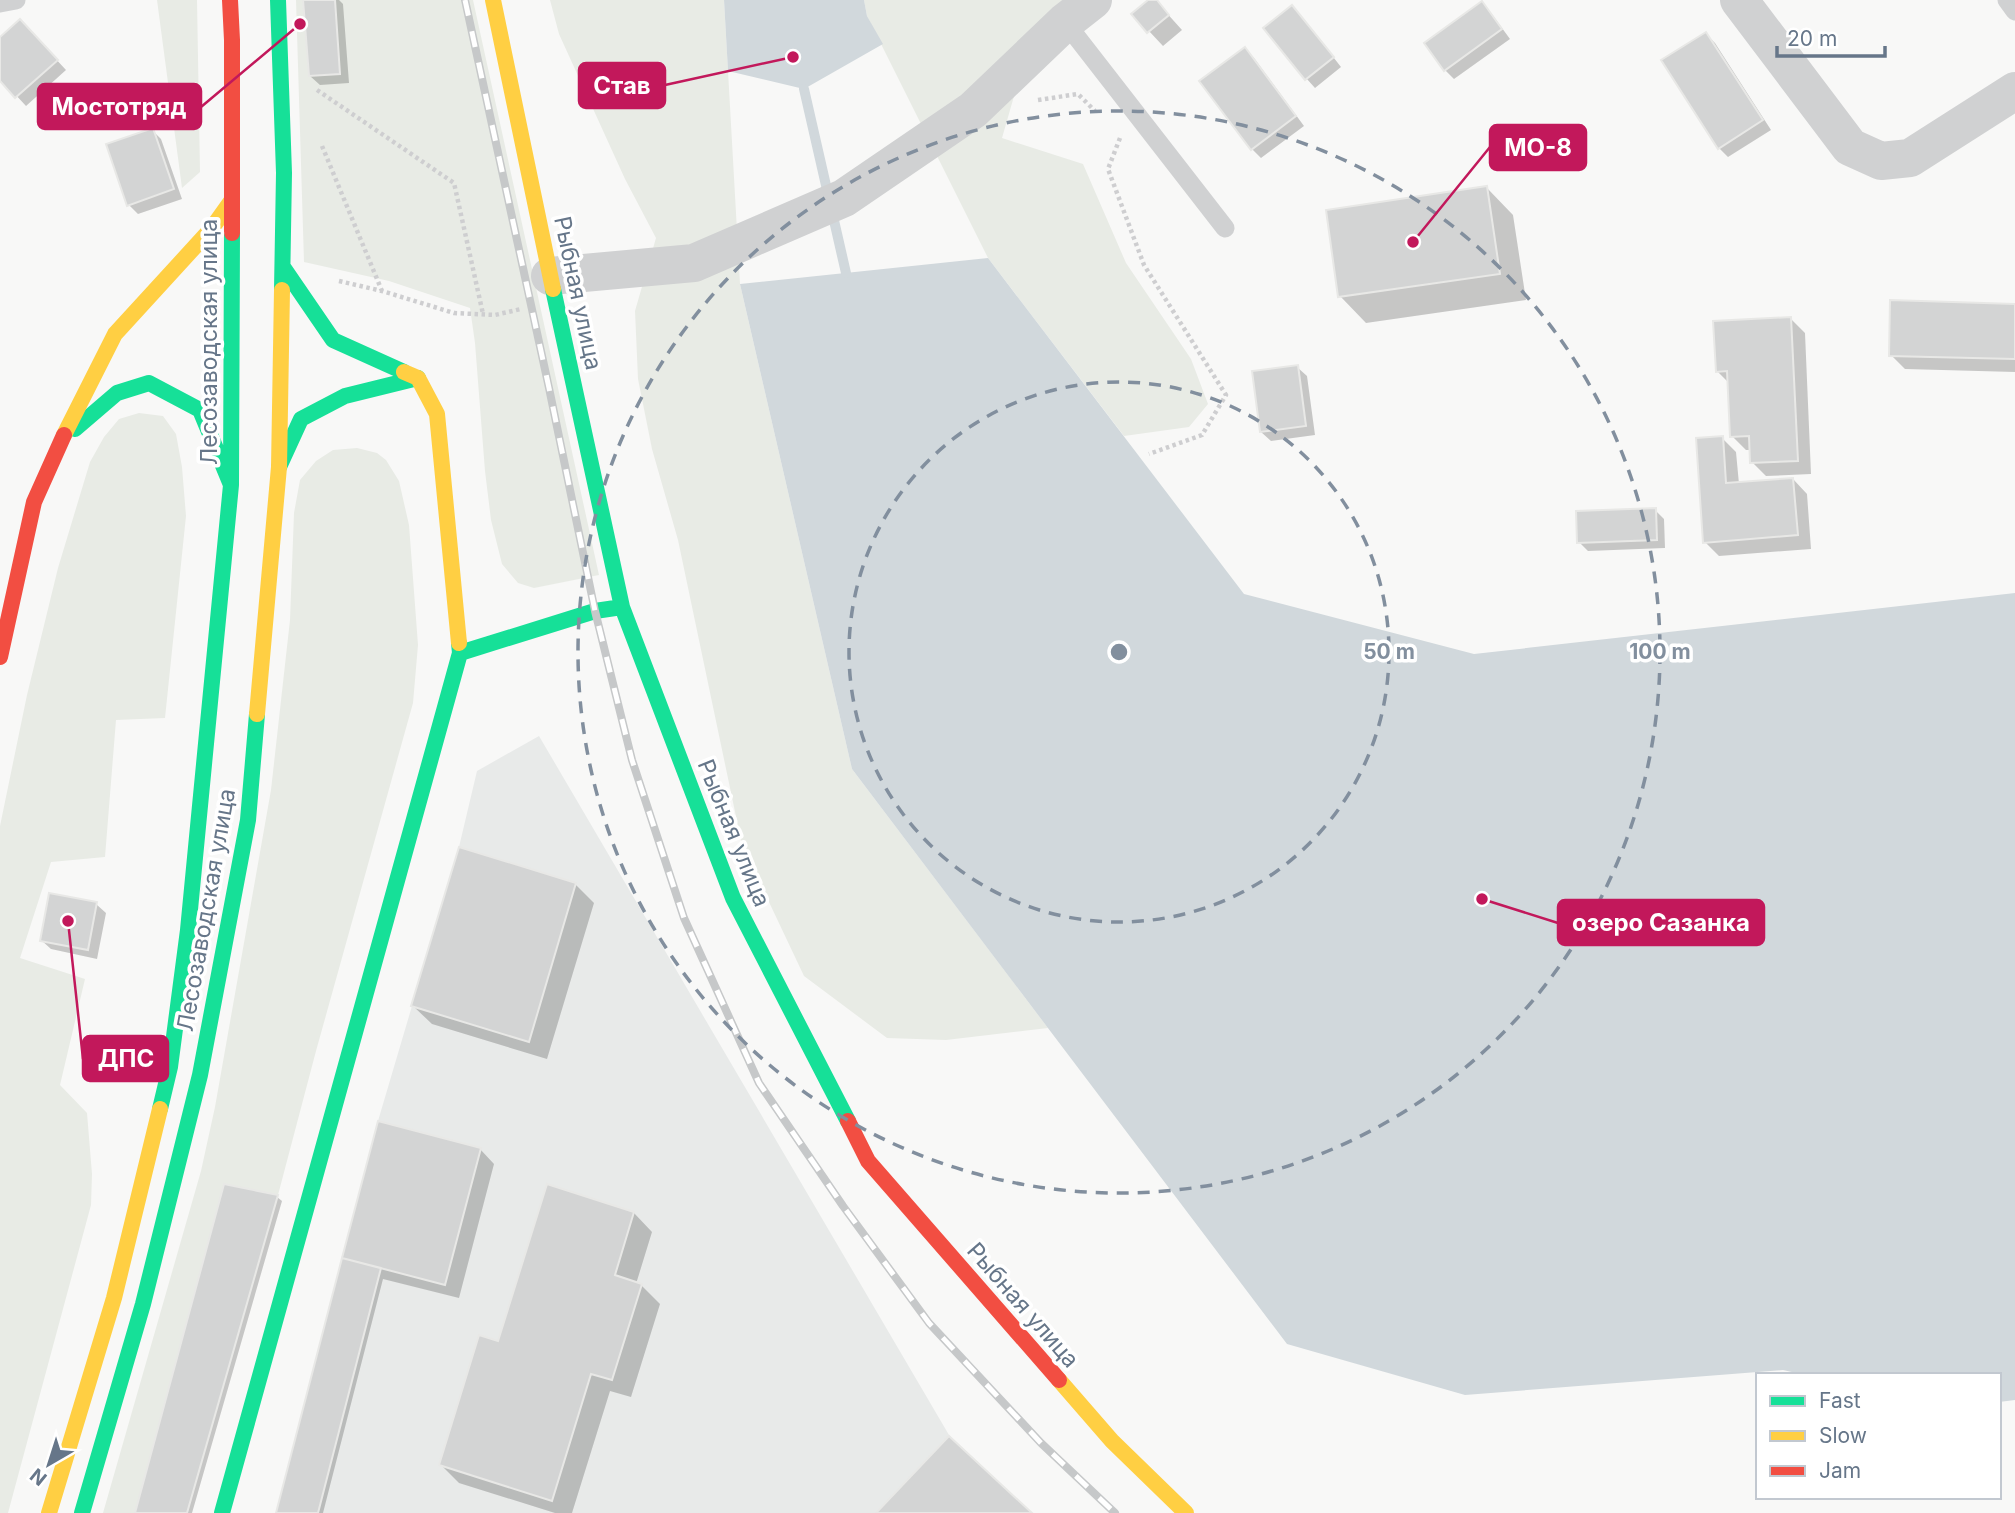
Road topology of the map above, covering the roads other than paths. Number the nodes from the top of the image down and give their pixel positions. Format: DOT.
graph roads {
  1 [pos="16,0"];
  2 [pos="230,0"];
  3 [pos="278,0"];
  4 [pos="493,0"];
  5 [pos="1739,0"];
  6 [pos="2007,0"];
  7 [pos="0,2"];
  8 [pos="1079,11"];
  9 [pos="2015,11"];
  10 [pos="2015,92"];
  11 [pos="232,200"];
  12 [pos="1225,228"];
  13 [pos="283,267"];
  14 [pos="550,276"];
  15 [pos="418,378"];
  16 [pos="62,439"];
  17 [pos="279,467"];
  18 [pos="231,485"];
  19 [pos="622,607"];
  20 [pos="460,653"];
  21 [pos="0,657"];
  22 [pos="49,1513"];
  23 [pos="82,1513"];
  24 [pos="222,1513"];
  25 [pos="1186,1513"];
  1 -- 7 [label="lane"];
  2 -- 11 [label="street, Лесозаводская улица"];
  3 -- 13 [label="street, Лесозаводская улица"];
  4 -- 14 [label="street, Рыбная улица"];
  5 -- 10 [label="street"];
  6 -- 9 [label="lane"];
  8 -- 12 [label="lane"];
  8 -- 14 [label="street"];
  11 -- 16 [label="street, Лесозаводская улица"];
  11 -- 18 [label="street, Лесозаводская улица"];
  13 -- 15 [label="street"];
  13 -- 17 [label="street, Лесозаводская улица"];
  14 -- 19 [label="street, Рыбная улица"];
  15 -- 17 [label="street, Лесозаводская улица"];
  15 -- 20 [label="street"];
  16 -- 18 [label="street, Лесозаводская улица"];
  16 -- 21 [label="street, Лесозаводская улица"];
  17 -- 23 [label="street, Лесозаводская улица"];
  18 -- 22 [label="street, Лесозаводская улица"];
  19 -- 20 [label="street"];
  19 -- 25 [label="street, Рыбная улица"];
  20 -- 24 [label="street"];
}
